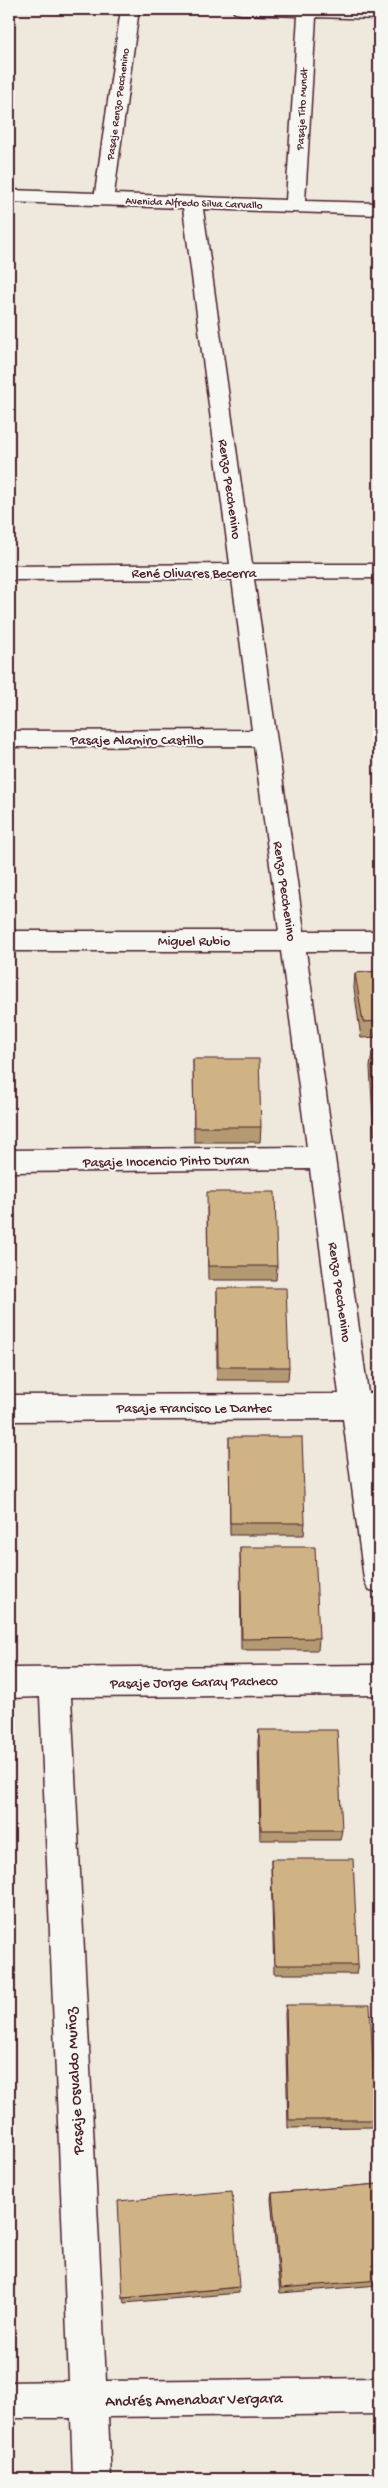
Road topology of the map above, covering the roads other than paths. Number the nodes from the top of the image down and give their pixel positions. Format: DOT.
graph roads {
  1 [pos="130,9"];
  2 [pos="240,9"];
  3 [pos="307,11"];
  4 [pos="379,14"];
  5 [pos="9,196"];
  6 [pos="104,199"];
  7 [pos="192,202"];
  8 [pos="295,206"];
  9 [pos="379,209"];
  10 [pos="379,571"];
  11 [pos="242,572"];
  12 [pos="9,573"];
  13 [pos="265,738"];
  14 [pos="9,739"];
  15 [pos="9,941"];
  16 [pos="292,941"];
  17 [pos="379,941"];
  18 [pos="322,1158"];
  19 [pos="9,1162"];
  20 [pos="368,1406"];
  21 [pos="9,1408"];
  22 [pos="379,1579"];
  23 [pos="379,1680"];
  24 [pos="9,1683"];
  25 [pos="54,1683"];
  26 [pos="379,2396"];
  27 [pos="88,2399"];
  28 [pos="9,2400"];
  29 [pos="92,2479"];
  1 -- 6 [label="street, Pasaje Renzo Pecchenino"];
  2 -- 3 [label="street"];
  3 -- 4 [label="street"];
  3 -- 8 [label="street, Pasaje Tito Mundt"];
  5 -- 6 [label="street, Avenida Alfredo Silva Carvallo"];
  6 -- 7 [label="street, Avenida Alfredo Silva Carvallo"];
  7 -- 8 [label="street, Avenida Alfredo Silva Carvallo"];
  7 -- 11 [label="street, Renzo Pecchenino"];
  8 -- 9 [label="street, Avenida Alfredo Silva Carvallo"];
  10 -- 11 [label="street, René Olivares Becerra"];
  11 -- 12 [label="street, René Olivares Becerra"];
  11 -- 13 [label="street, Renzo Pecchenino"];
  13 -- 14 [label="street, Pasaje Alamiro Castillo"];
  13 -- 16 [label="street, Renzo Pecchenino"];
  15 -- 16 [label="street, Miguel Rubio"];
  16 -- 17 [label="street, Miguel Rubio"];
  16 -- 18 [label="street, Renzo Pecchenino"];
  18 -- 19 [label="street, Pasaje Inocencio Pinto Duran"];
  18 -- 20 [label="street, Renzo Pecchenino"];
  20 -- 21 [label="street, Pasaje Francisco Le Dantec"];
  20 -- 22 [label="street, Renzo Pecchenino"];
  23 -- 25 [label="street, Pasaje Jorge Garay Pacheco"];
  24 -- 25 [label="street, Pasaje Jorge Garay Pacheco"];
  25 -- 27 [label="street, Pasaje Osvaldo Muñoz"];
  26 -- 27 [label="street, Andrés Amenabar Vergara"];
  27 -- 28 [label="street, Andrés Amenabar Vergara"];
  27 -- 29 [label="street, Pasaje Osvaldo Muñoz"];
}
